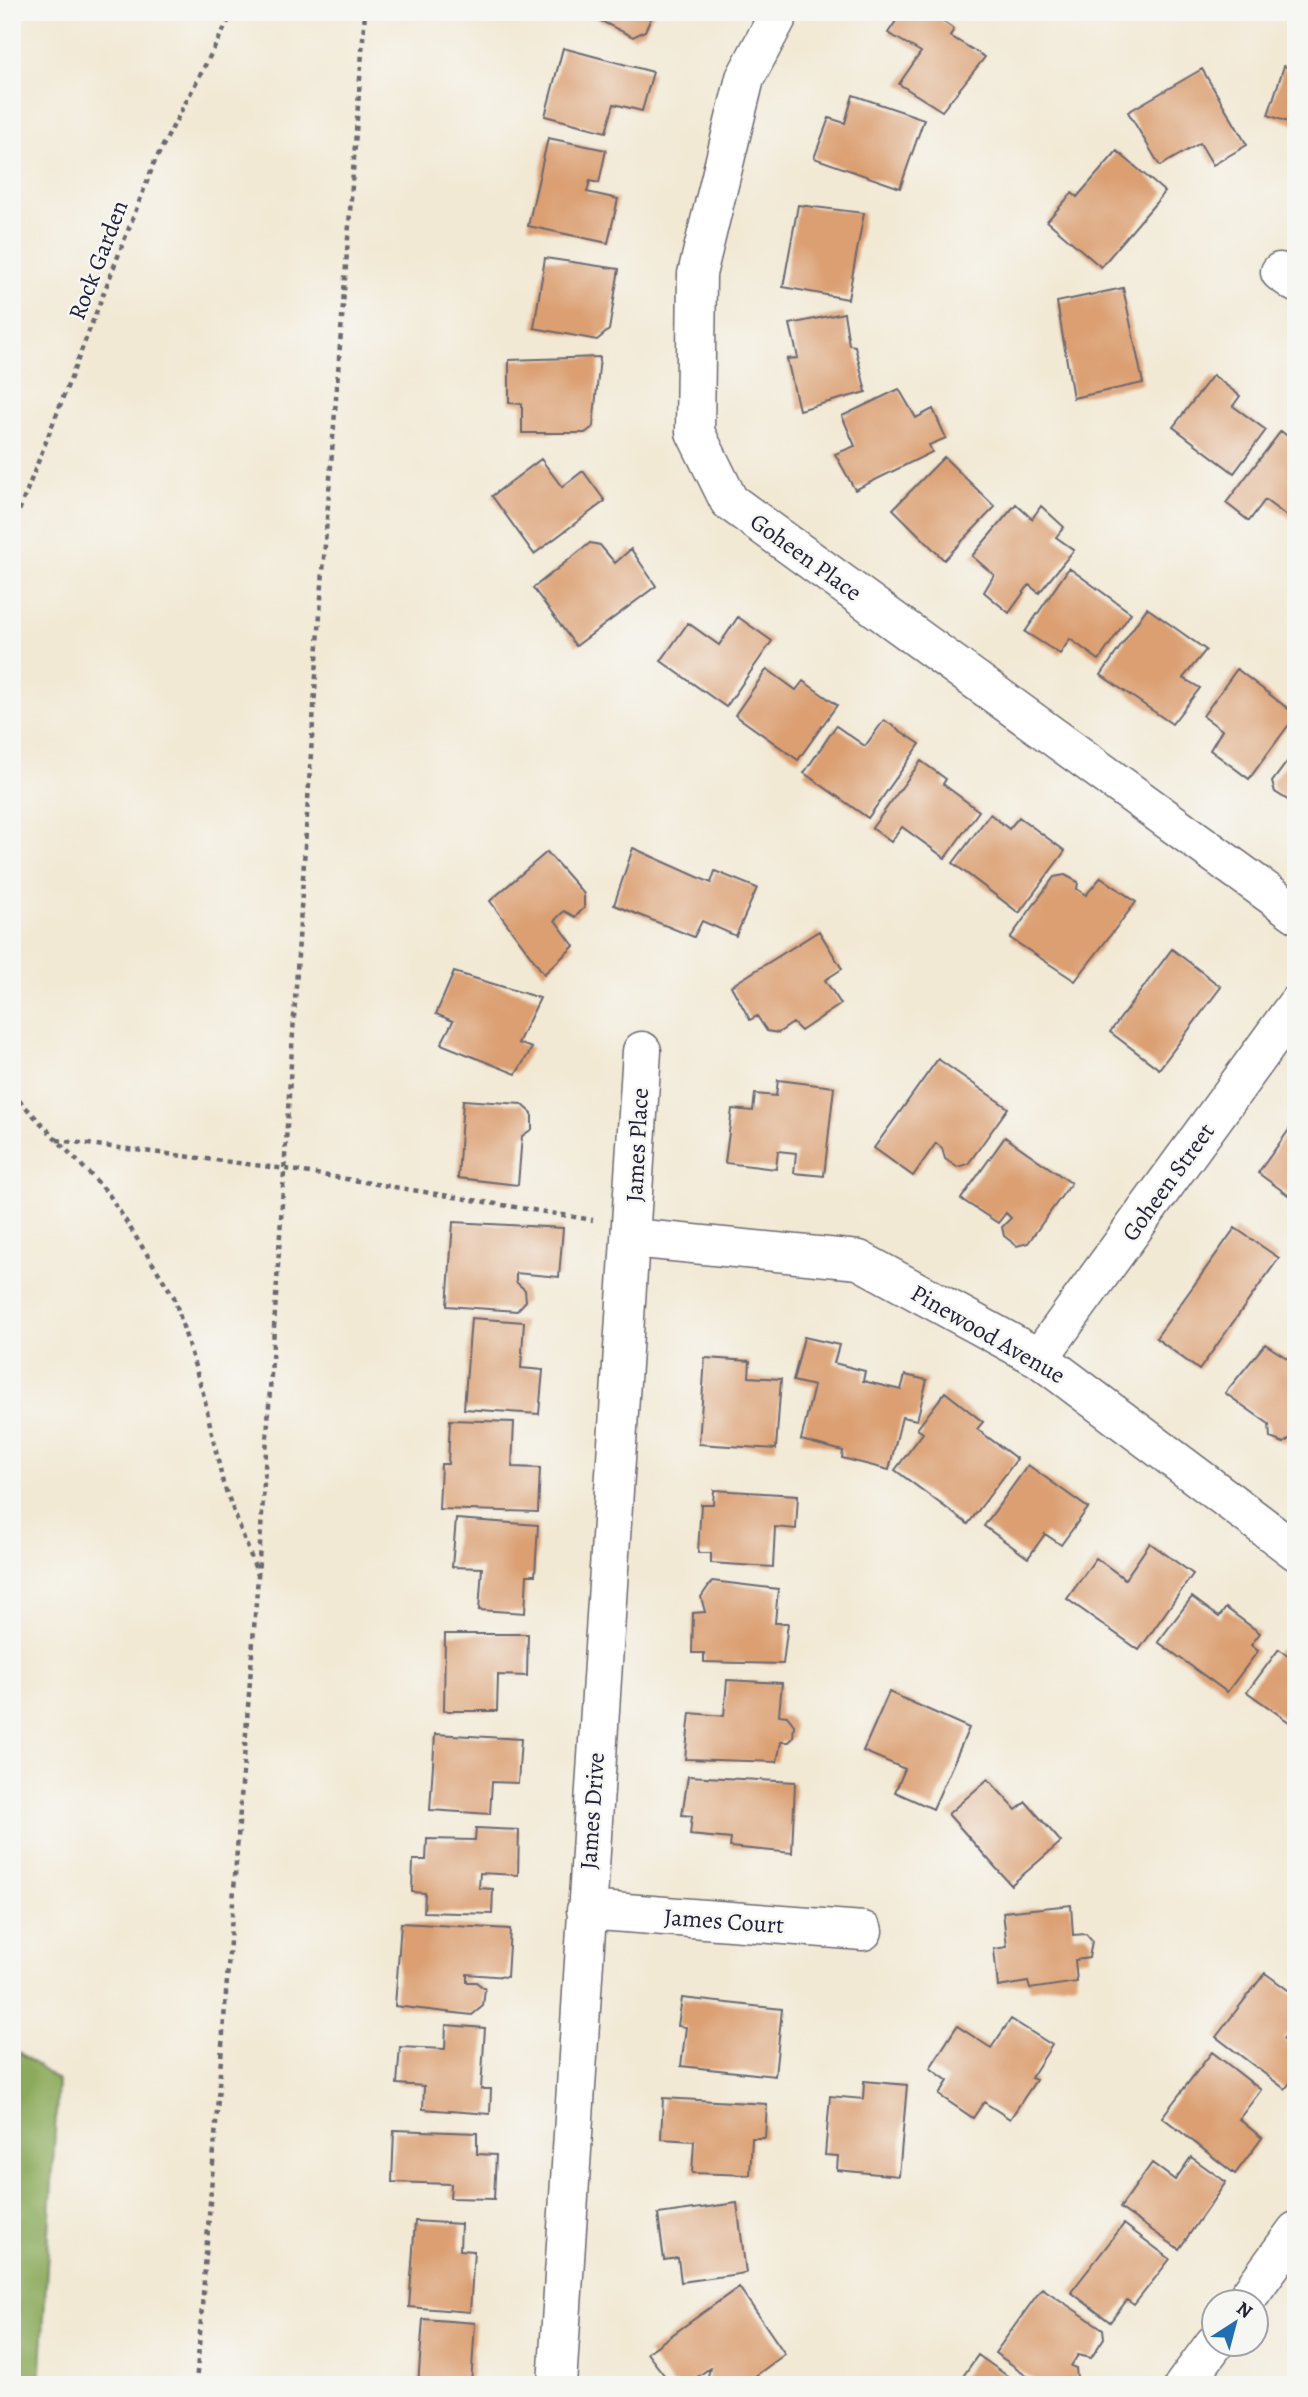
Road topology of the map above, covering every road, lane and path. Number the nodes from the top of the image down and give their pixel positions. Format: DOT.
graph roads {
  1 [pos="233,12"];
  2 [pos="365,12"];
  3 [pos="780,12"];
  4 [pos="12,529"];
  5 [pos="1296,914"];
  6 [pos="1296,1005"];
  7 [pos="642,1051"];
  8 [pos="12,1093"];
  9 [pos="57,1140"];
  10 [pos="286,1169"];
  11 [pos="632,1238"];
  12 [pos="1039,1358"];
  13 [pos="1296,1551"];
  14 [pos="258,1576"];
  15 [pos="586,1910"];
  16 [pos="863,1931"];
  17 [pos="1296,2231"];
  18 [pos="1254,2288"];
  19 [pos="1203,2358"];
  20 [pos="196,2385"];
  21 [pos="557,2385"];
  22 [pos="1184,2385"];
  1 -- 4 [label="path, Rock Garden"];
  2 -- 10 [label="path"];
  3 -- 5 [label="street, Goheen Place"];
  6 -- 12 [label="street, Goheen Street"];
  7 -- 11 [label="street, James Place"];
  8 -- 9 [label="path"];
  9 -- 10 [label="path"];
  9 -- 14 [label="path"];
  10 -- 11 [label="path"];
  10 -- 14 [label="path"];
  11 -- 12 [label="street, Pinewood Avenue"];
  11 -- 15 [label="street, James Drive"];
  12 -- 13 [label="street, Pinewood Avenue"];
  14 -- 20 [label="path"];
  15 -- 16 [label="street, James Court"];
  15 -- 21 [label="street, James Drive"];
  17 -- 18 [label="street"];
  19 -- 22 [label="street"];
}
